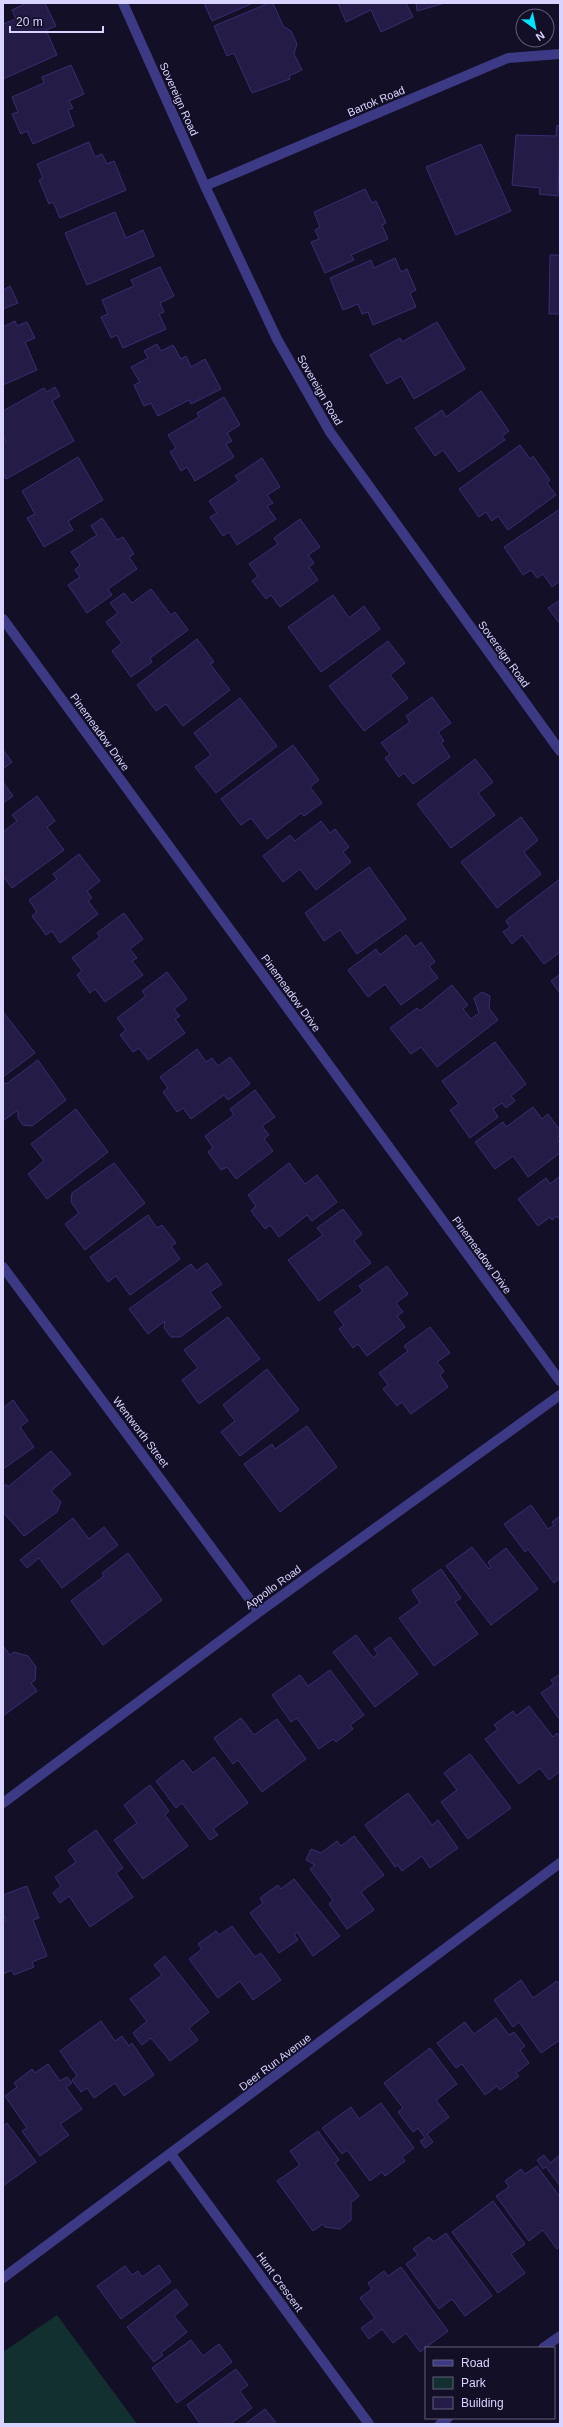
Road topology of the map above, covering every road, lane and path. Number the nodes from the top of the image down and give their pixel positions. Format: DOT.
graph roads {
  1 [pos="123,3"];
  2 [pos="560,54"];
  3 [pos="205,186"];
  4 [pos="3,619"];
  5 [pos="560,751"];
  6 [pos="3,1266"];
  7 [pos="560,1381"];
  8 [pos="560,1395"];
  9 [pos="259,1612"];
  10 [pos="3,1803"];
  11 [pos="560,1863"];
  12 [pos="171,2154"];
  13 [pos="3,2278"];
  14 [pos="560,2336"];
  15 [pos="544,2347"];
  16 [pos="369,2424"];
  1 -- 3 [label="street, Sovereign Road"];
  2 -- 3 [label="street, Bartok Road"];
  3 -- 5 [label="street, Sovereign Road"];
  4 -- 7 [label="street, Pinemeadow Drive"];
  6 -- 9 [label="street, Wentworth Street"];
  8 -- 9 [label="street, Appollo Road"];
  9 -- 10 [label="street, Appollo Road"];
  11 -- 12 [label="street, Deer Run Avenue"];
  12 -- 13 [label="street, Deer Run Avenue"];
  12 -- 16 [label="street, Hunt Crescent"];
  14 -- 15 [label="street"];
}
